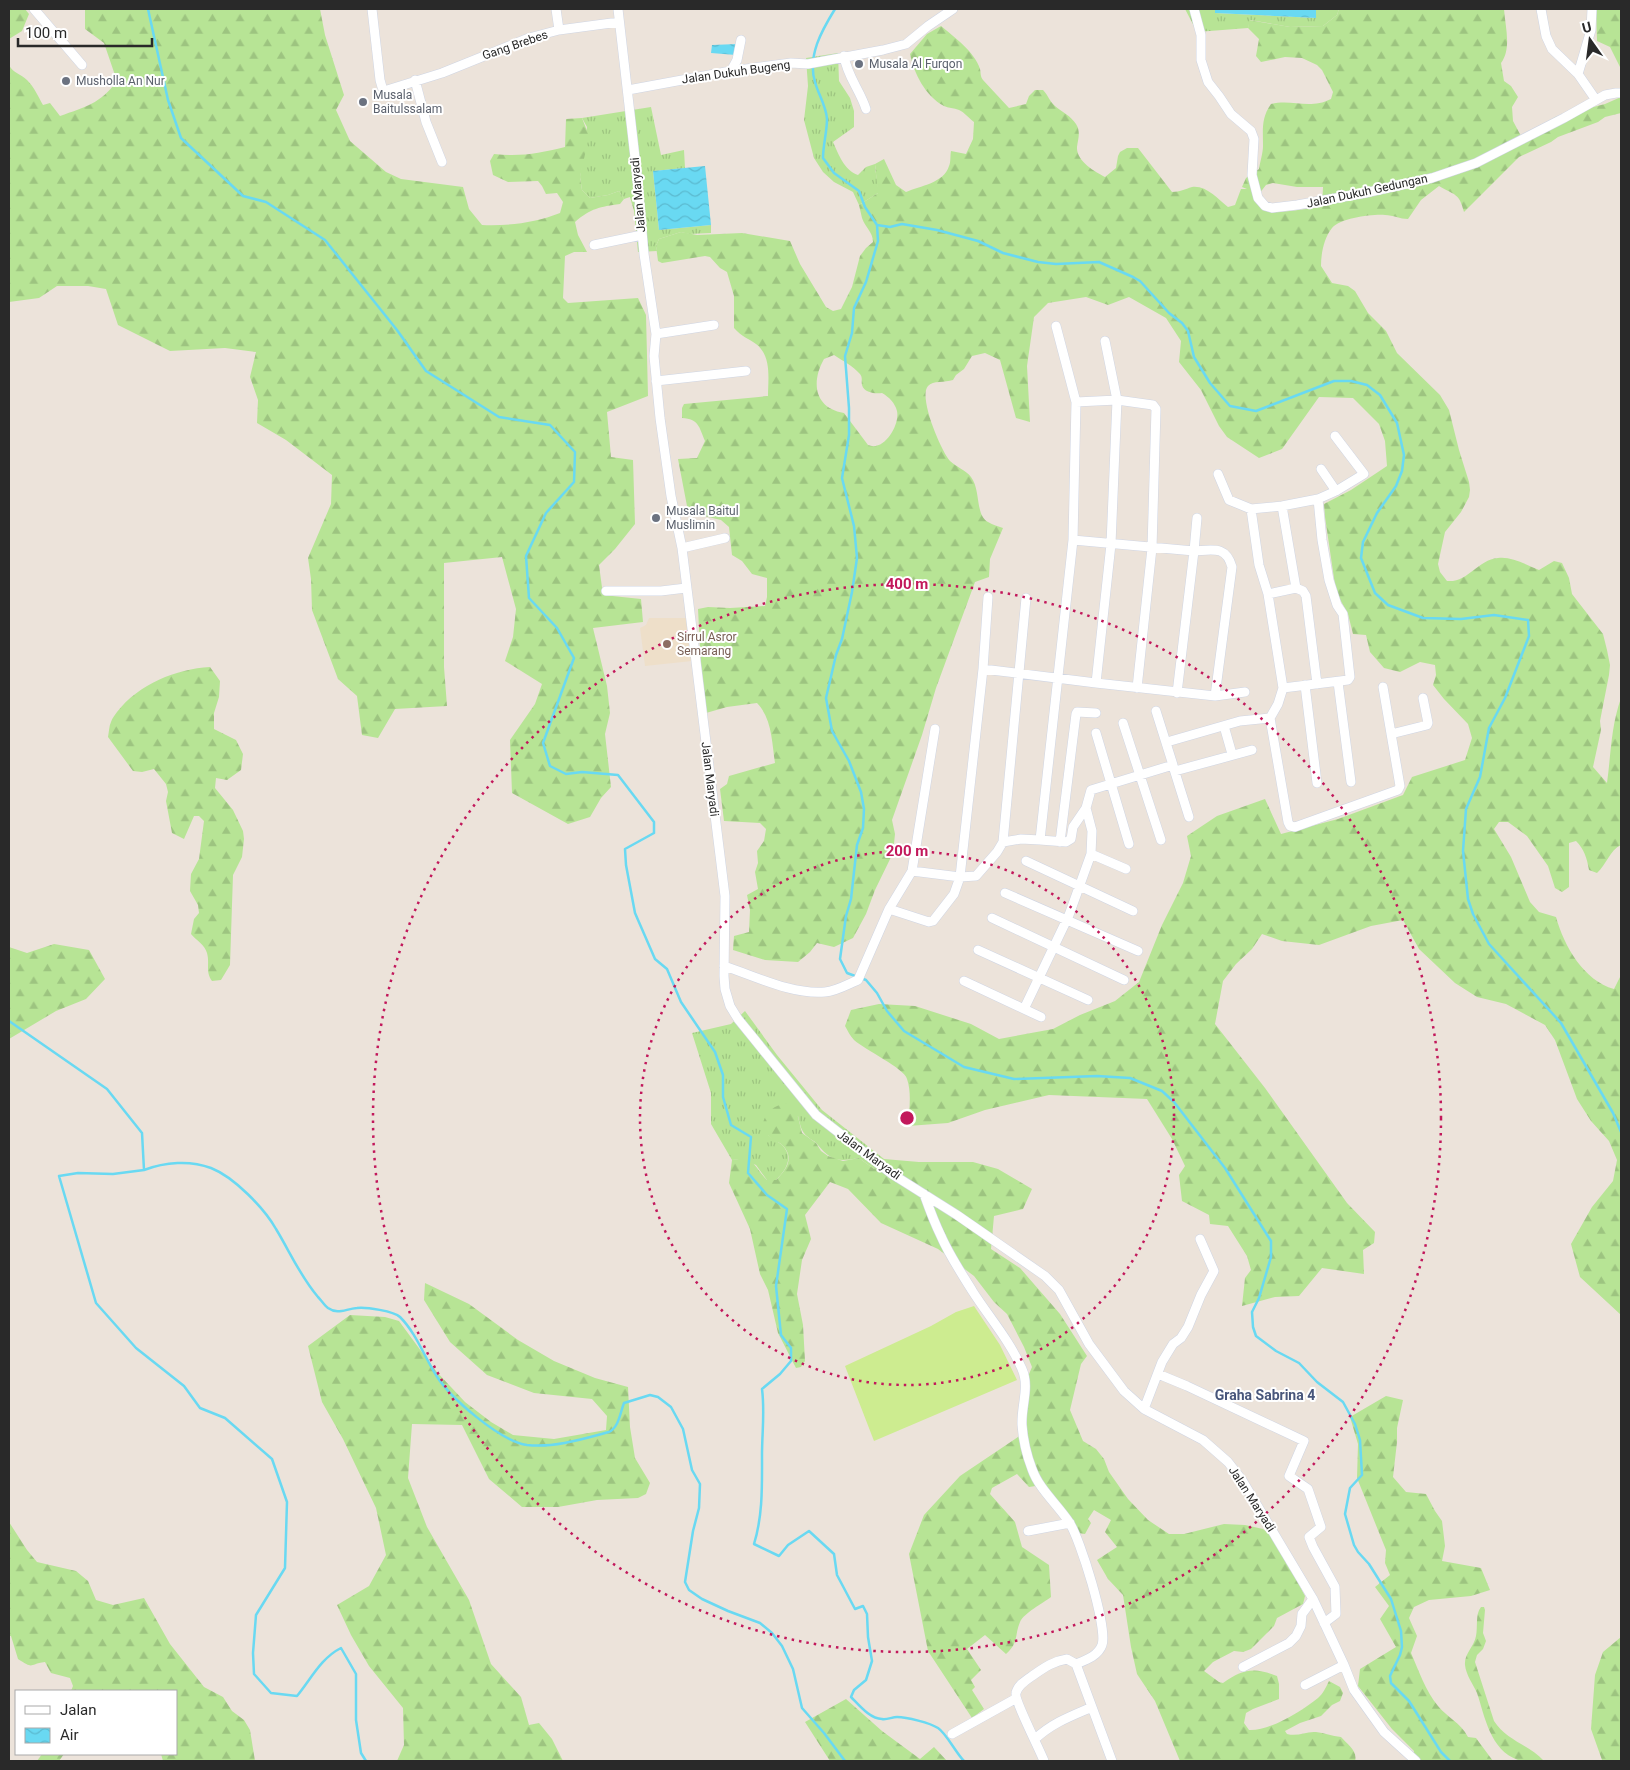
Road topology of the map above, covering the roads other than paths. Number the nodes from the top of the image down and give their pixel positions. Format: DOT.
graph roads {
  1 [pos="34,9"];
  2 [pos="372,9"];
  3 [pos="556,9"];
  4 [pos="618,9"];
  5 [pos="953,9"];
  6 [pos="1194,9"];
  7 [pos="1541,9"];
  8 [pos="1592,9"];
  9 [pos="619,22"];
  10 [pos="559,30"];
  11 [pos="741,40"];
  12 [pos="844,56"];
  13 [pos="82,65"];
  14 [pos="731,71"];
  15 [pos="1578,74"];
  16 [pos="415,80"];
  17 [pos="628,90"];
  18 [pos="1621,93"];
  19 [pos="1596,100"];
  20 [pos="866,109"];
  21 [pos="442,162"];
  22 [pos="642,235"];
  23 [pos="594,245"];
  24 [pos="714,325"];
  25 [pos="1056,326"];
  26 [pos="656,334"];
  27 [pos="1106,341"];
  28 [pos="746,371"];
  29 [pos="656,381"];
  30 [pos="1116,400"];
  31 [pos="1076,402"];
  32 [pos="1335,436"];
  33 [pos="1321,469"];
  34 [pos="1218,474"];
  35 [pos="1336,491"];
  36 [pos="1318,499"];
  37 [pos="1282,506"];
  38 [pos="1251,509"];
  39 [pos="1197,518"];
  40 [pos="725,538"];
  41 [pos="1073,540"];
  42 [pos="1111,544"];
  43 [pos="682,548"];
  44 [pos="1152,548"];
  45 [pos="1194,551"];
  46 [pos="686,588"];
  47 [pos="1296,588"];
  48 [pos="606,591"];
  49 [pos="1268,594"];
  50 [pos="988,597"];
  51 [pos="1026,598"];
  52 [pos="983,669"];
  53 [pos="1020,673"];
  54 [pos="1058,678"];
  55 [pos="1338,682"];
  56 [pos="1096,683"];
  57 [pos="1317,684"];
  58 [pos="1305,685"];
  59 [pos="1383,687"];
  60 [pos="1137,688"];
  61 [pos="1283,688"];
  62 [pos="1245,692"];
  63 [pos="1177,693"];
  64 [pos="1215,696"];
  65 [pos="1423,698"];
  66 [pos="1156,711"];
  67 [pos="1096,713"];
  68 [pos="1270,718"];
  69 [pos="1123,723"];
  70 [pos="1224,726"];
  71 [pos="934,729"];
  72 [pos="1096,733"];
  73 [pos="1391,734"];
  74 [pos="1167,742"];
  75 [pos="1252,750"];
  76 [pos="1232,754"];
  77 [pos="1174,768"];
  78 [pos="1140,776"];
  79 [pos="1351,782"];
  80 [pos="1112,783"];
  81 [pos="1317,784"];
  82 [pos="1086,808"];
  83 [pos="1189,817"];
  84 [pos="1040,840"];
  85 [pos="1161,840"];
  86 [pos="1003,842"];
  87 [pos="1060,842"];
  88 [pos="1129,844"];
  89 [pos="1091,854"];
  90 [pos="1026,861"];
  91 [pos="1126,869"];
  92 [pos="912,871"];
  93 [pos="960,877"];
  94 [pos="1079,886"];
  95 [pos="1005,893"];
  96 [pos="888,909"];
  97 [pos="1133,912"];
  98 [pos="992,918"];
  99 [pos="1066,920"];
  100 [pos="1053,948"];
  101 [pos="978,950"];
  102 [pos="1138,950"];
  103 [pos="724,966"];
  104 [pos="1039,978"];
  105 [pos="1124,980"];
  106 [pos="964,981"];
  107 [pos="1088,1000"];
  108 [pos="1024,1009"];
  109 [pos="1042,1017"];
  110 [pos="924,1194"];
  111 [pos="1200,1239"];
  112 [pos="1158,1374"];
  113 [pos="1144,1409"];
  114 [pos="1070,1523"];
  115 [pos="1028,1532"];
  116 [pos="1313,1599"];
  117 [pos="1324,1623"];
  118 [pos="1076,1664"];
  119 [pos="1344,1665"];
  120 [pos="1242,1667"];
  121 [pos="1305,1685"];
  122 [pos="1015,1699"];
  123 [pos="1092,1707"];
  124 [pos="952,1734"];
  125 [pos="1036,1739"];
  126 [pos="1044,1761"];
  127 [pos="1110,1761"];
  128 [pos="1416,1761"];
  1 -- 13 [label="street"];
  2 -- 16 [label="street, Gang Brebes"];
  3 -- 10 [label="street"];
  4 -- 9 [label="street, Jalan Maryadi"];
  5 -- 12 [label="street, Jalan Dukuh Bugeng"];
  6 -- 19 [label="street, Jalan Dukuh Gedungan"];
  7 -- 15 [label="street"];
  8 -- 15 [label="street"];
  9 -- 10 [label="street, Gang Brebes"];
  9 -- 17 [label="street, Jalan Maryadi"];
  10 -- 16 [label="street, Gang Brebes"];
  11 -- 14 [label="street"];
  12 -- 14 [label="street, Jalan Dukuh Bugeng"];
  12 -- 20 [label="street"];
  14 -- 17 [label="street, Jalan Dukuh Bugeng"];
  15 -- 19 [label="street"];
  16 -- 21 [label="street"];
  17 -- 22 [label="street, Jalan Maryadi"];
  18 -- 19 [label="street, Jalan Dukuh Gedungan"];
  22 -- 23 [label="street"];
  22 -- 26 [label="street, Jalan Maryadi"];
  24 -- 26 [label="street"];
  25 -- 31 [label="street"];
  26 -- 29 [label="street, Jalan Maryadi"];
  27 -- 30 [label="street"];
  28 -- 29 [label="street"];
  29 -- 43 [label="street, Jalan Maryadi"];
  30 -- 31 [label="street"];
  30 -- 42 [label="street"];
  30 -- 44 [label="street"];
  31 -- 41 [label="street"];
  32 -- 35 [label="street"];
  33 -- 35 [label="street"];
  34 -- 38 [label="street"];
  35 -- 36 [label="street"];
  36 -- 37 [label="street"];
  36 -- 55 [label="street"];
  37 -- 38 [label="street"];
  37 -- 47 [label="street"];
  38 -- 49 [label="street"];
  39 -- 45 [label="street"];
  40 -- 43 [label="street"];
  41 -- 42 [label="street"];
  41 -- 54 [label="street"];
  42 -- 44 [label="street"];
  42 -- 56 [label="street"];
  43 -- 46 [label="street, Jalan Maryadi"];
  44 -- 45 [label="street"];
  44 -- 60 [label="street"];
  45 -- 63 [label="street"];
  45 -- 64 [label="street"];
  46 -- 48 [label="street"];
  46 -- 103 [label="street, Jalan Maryadi"];
  47 -- 49 [label="street"];
  47 -- 57 [label="street"];
  49 -- 61 [label="street"];
  50 -- 52 [label="street"];
  51 -- 53 [label="street"];
  52 -- 53 [label="street"];
  52 -- 93 [label="street"];
  53 -- 54 [label="street"];
  53 -- 86 [label="street"];
  54 -- 56 [label="street"];
  54 -- 84 [label="street"];
  55 -- 57 [label="street"];
  55 -- 79 [label="street"];
  56 -- 60 [label="street"];
  57 -- 58 [label="street"];
  58 -- 61 [label="street"];
  58 -- 81 [label="street"];
  59 -- 73 [label="street"];
  60 -- 63 [label="street"];
  61 -- 68 [label="street"];
  62 -- 64 [label="street"];
  63 -- 64 [label="street"];
  65 -- 73 [label="street"];
  66 -- 74 [label="street"];
  67 -- 87 [label="street"];
  68 -- 70 [label="street"];
  68 -- 73 [label="street"];
  69 -- 78 [label="street"];
  70 -- 74 [label="street"];
  70 -- 76 [label="street"];
  71 -- 92 [label="street"];
  72 -- 80 [label="street"];
  74 -- 77 [label="street"];
  75 -- 76 [label="street"];
  76 -- 77 [label="street"];
  77 -- 78 [label="street"];
  77 -- 83 [label="street"];
  78 -- 80 [label="street"];
  78 -- 85 [label="street"];
  80 -- 82 [label="street"];
  80 -- 88 [label="street"];
  82 -- 87 [label="street"];
  82 -- 89 [label="street"];
  84 -- 86 [label="street"];
  84 -- 87 [label="street"];
  86 -- 93 [label="street"];
  89 -- 91 [label="street"];
  89 -- 94 [label="street"];
  90 -- 94 [label="street"];
  92 -- 93 [label="street"];
  92 -- 96 [label="street"];
  93 -- 96 [label="street"];
  94 -- 97 [label="street"];
  94 -- 99 [label="street"];
  95 -- 99 [label="street"];
  96 -- 103 [label="street"];
  98 -- 100 [label="street"];
  99 -- 100 [label="street"];
  99 -- 102 [label="street"];
  100 -- 104 [label="street"];
  100 -- 105 [label="street"];
  101 -- 104 [label="street"];
  103 -- 110 [label="street, Jalan Maryadi"];
  104 -- 107 [label="street"];
  104 -- 108 [label="street"];
  106 -- 108 [label="street"];
  108 -- 109 [label="street"];
  110 -- 113 [label="street, Jalan Maryadi"];
  110 -- 114 [label="street"];
  111 -- 112 [label="street"];
  112 -- 113 [label="street"];
  112 -- 117 [label="street"];
  113 -- 116 [label="street, Jalan Maryadi"];
  114 -- 115 [label="street"];
  114 -- 118 [label="street"];
  116 -- 117 [label="street, Jalan Maryadi"];
  116 -- 120 [label="street"];
  117 -- 119 [label="street, Jalan Maryadi"];
  118 -- 122 [label="street"];
  118 -- 123 [label="street"];
  119 -- 121 [label="street"];
  119 -- 128 [label="street, Jalan Maryadi"];
  122 -- 124 [label="street"];
  122 -- 125 [label="street"];
  123 -- 125 [label="street"];
  123 -- 127 [label="street"];
  125 -- 126 [label="street"];
}
